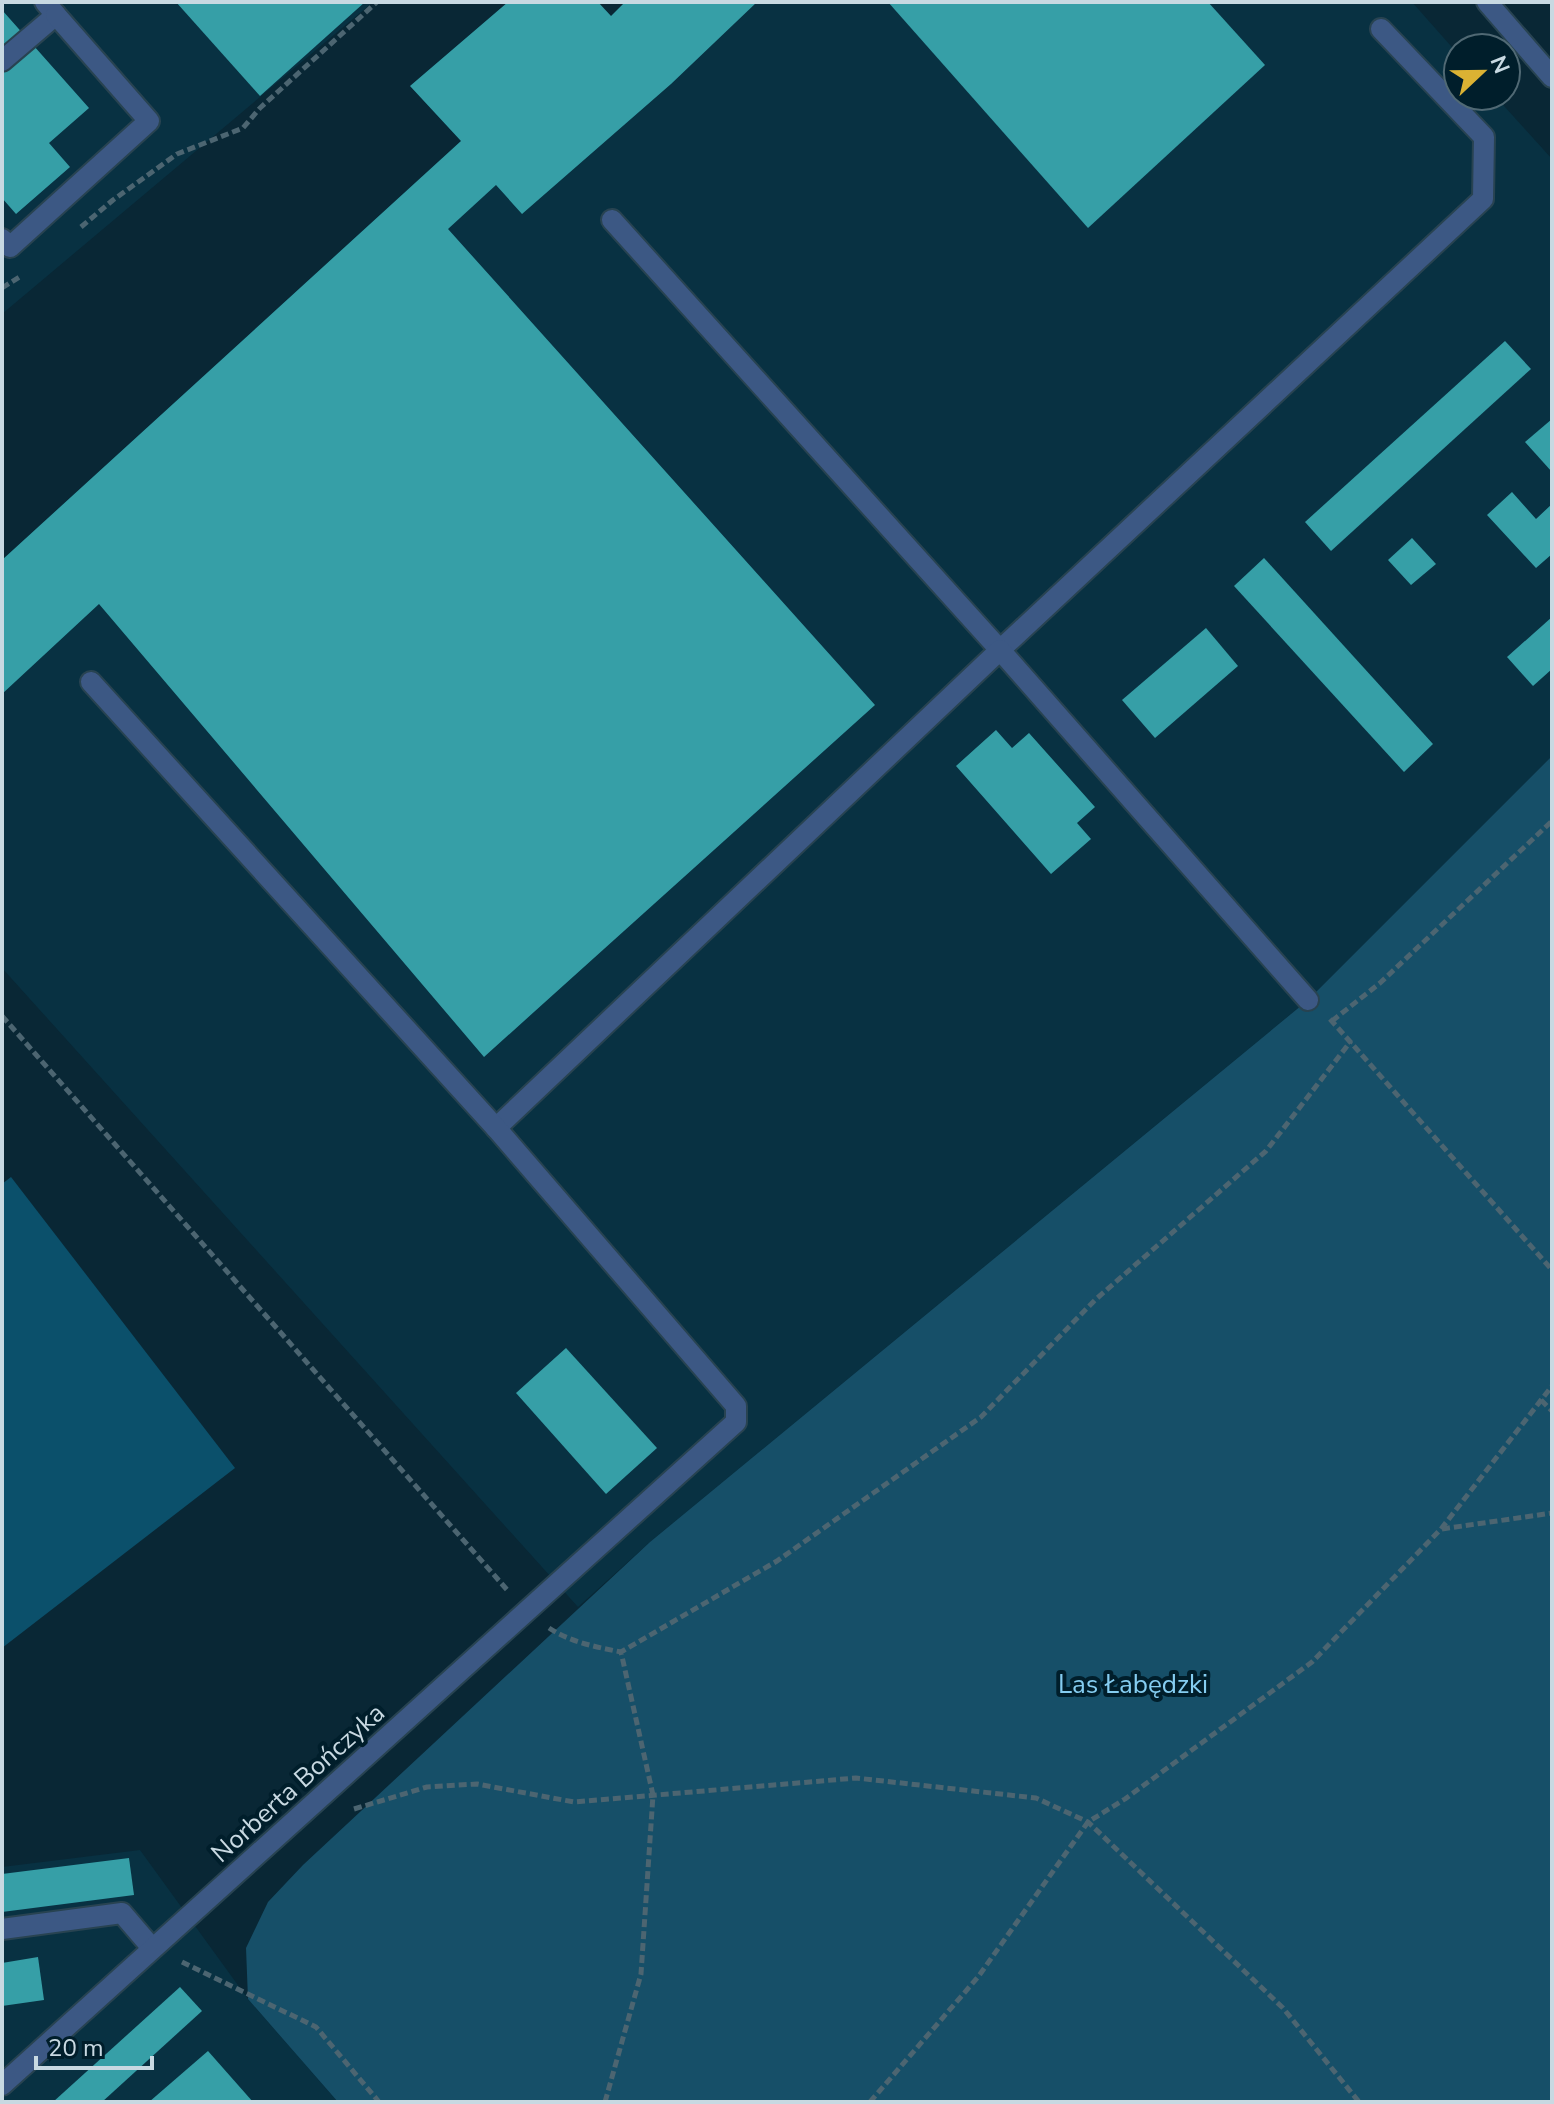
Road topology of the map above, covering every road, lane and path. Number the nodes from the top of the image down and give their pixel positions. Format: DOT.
graph roads {
  1 [pos="377,2"];
  2 [pos="1487,2"];
  3 [pos="50,8"];
  4 [pos="1381,29"];
  5 [pos="2,61"];
  6 [pos="1552,77"];
  7 [pos="612,220"];
  8 [pos="79,229"];
  9 [pos="5,247"];
  10 [pos="23,275"];
  11 [pos="2,288"];
  12 [pos="1000,650"];
  13 [pos="91,682"];
  14 [pos="1552,821"];
  15 [pos="1308,1000"];
  16 [pos="2,1016"];
  17 [pos="1332,1021"];
  18 [pos="1351,1041"];
  19 [pos="496,1128"];
  20 [pos="1552,1270"];
  21 [pos="1552,1386"];
  22 [pos="1541,1400"];
  23 [pos="1552,1411"];
  24 [pos="1552,1513"];
  25 [pos="1441,1529"];
  26 [pos="527,1612"];
  27 [pos="621,1652"];
  28 [pos="653,1795"];
  29 [pos="351,1810"];
  30 [pos="1088,1822"];
  31 [pos="2,1929"];
  32 [pos="152,1948"];
  33 [pos="2,2085"];
  34 [pos="379,2102"];
  35 [pos="605,2102"];
  36 [pos="870,2102"];
  37 [pos="1359,2102"];
  1 -- 8 [label="path"];
  2 -- 6 [label="street"];
  3 -- 5 [label="street"];
  3 -- 9 [label="street"];
  4 -- 12 [label="street"];
  7 -- 12 [label="street"];
  10 -- 11 [label="path"];
  12 -- 15 [label="street"];
  12 -- 19 [label="street"];
  13 -- 19 [label="street, Norberta Bończyka"];
  14 -- 17 [label="path"];
  15 -- 17 [label="path"];
  16 -- 26 [label="path"];
  17 -- 18 [label="path"];
  18 -- 20 [label="path"];
  18 -- 27 [label="path"];
  19 -- 26 [label="street, Norberta Bończyka"];
  21 -- 22 [label="path"];
  22 -- 23 [label="path"];
  22 -- 25 [label="path"];
  24 -- 25 [label="path"];
  25 -- 30 [label="path"];
  26 -- 27 [label="path"];
  26 -- 32 [label="street, Norberta Bończyka"];
  27 -- 28 [label="path"];
  28 -- 29 [label="path"];
  28 -- 30 [label="path"];
  28 -- 35 [label="path"];
  30 -- 36 [label="path"];
  30 -- 37 [label="path"];
  31 -- 32 [label="street"];
  32 -- 33 [label="street, Norberta Bończyka"];
  32 -- 34 [label="path"];
}
